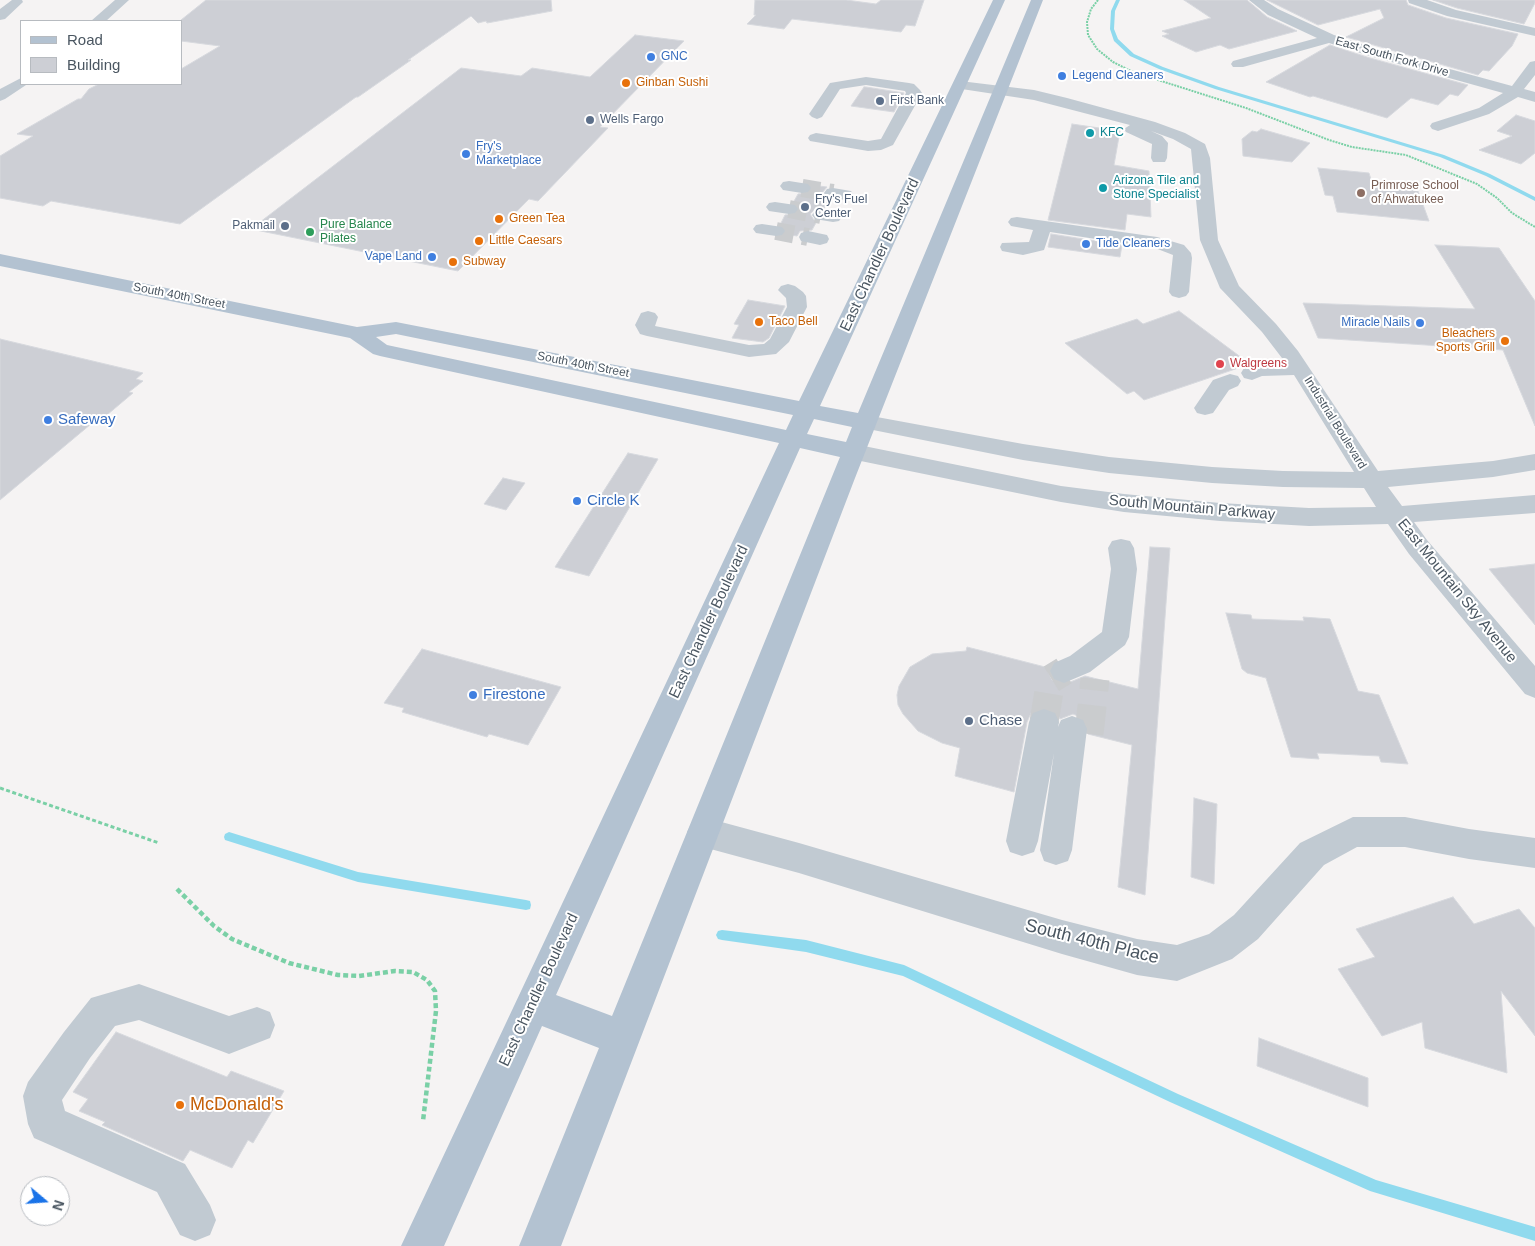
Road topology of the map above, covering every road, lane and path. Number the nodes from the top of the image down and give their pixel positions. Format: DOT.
graph roads {
  1 [pos="1,0"];
  2 [pos="123,0"];
  3 [pos="1000,0"];
  4 [pos="1037,0"];
  5 [pos="1098,0"];
  6 [pos="1255,0"];
  7 [pos="1414,0"];
  8 [pos="0,16"];
  9 [pos="99,20"];
  10 [pos="1535,32"];
  11 [pos="1329,38"];
  12 [pos="1238,64"];
  13 [pos="1535,65"];
  14 [pos="20,83"];
  15 [pos="960,85"];
  16 [pos="1001,91"];
  17 [pos="1515,92"];
  18 [pos="0,96"];
  19 [pos="1535,97"];
  20 [pos="822,114"];
  21 [pos="1065,118"];
  22 [pos="1438,126"];
  23 [pos="816,138"];
  24 [pos="1159,158"];
  25 [pos="1016,222"];
  26 [pos="1043,226"];
  27 [pos="1535,227"];
  28 [pos="1009,247"];
  29 [pos="0,260"];
  30 [pos="788,290"];
  31 [pos="1179,292"];
  32 [pos="648,317"];
  33 [pos="358,333"];
  34 [pos="1300,368"];
  35 [pos="1252,373"];
  36 [pos="1230,381"];
  37 [pos="1206,408"];
  38 [pos="800,425"];
  39 [pos="860,437"];
  40 [pos="1535,462"];
  41 [pos="1382,497"];
  42 [pos="1535,504"];
  43 [pos="1121,548"];
  44 [pos="1083,668"];
  45 [pos="1534,683"];
  46 [pos="1065,728"];
  47 [pos="0,788"];
  48 [pos="703,832"];
  49 [pos="159,843"];
  50 [pos="1535,853"];
  51 [pos="177,889"];
  52 [pos="533,1004"];
  53 [pos="258,1025"];
  54 [pos="621,1038"];
  55 [pos="423,1121"];
  56 [pos="195,1220"];
  57 [pos="422,1246"];
  58 [pos="540,1246"];
  1 -- 8 [label="street"];
  2 -- 9 [label="street"];
  3 -- 15 [label="main road, East Chandler Boulevard"];
  4 -- 16 [label="main road"];
  5 -- 27 [label="path"];
  6 -- 11 [label="street, East South Fork Drive"];
  7 -- 10 [label="street"];
  11 -- 12 [label="street"];
  11 -- 17 [label="street, East South Fork Drive"];
  13 -- 17 [label="street"];
  14 -- 18 [label="street"];
  15 -- 16 [label="street, Industrial Boulevard"];
  15 -- 38 [label="main road, East Chandler Boulevard"];
  16 -- 34 [label="street, Industrial Boulevard"];
  16 -- 39 [label="main road"];
  17 -- 19 [label="street, East South Fork Drive"];
  17 -- 22 [label="street"];
  20 -- 23 [label="street"];
  21 -- 24 [label="street"];
  25 -- 26 [label="street"];
  26 -- 28 [label="street"];
  26 -- 31 [label="street"];
  29 -- 33 [label="main road, South 40th Street"];
  30 -- 32 [label="street"];
  33 -- 38 [label="main road, South 40th Street"];
  33 -- 38 [label="main road, South 40th Street"];
  34 -- 35 [label="street"];
  34 -- 41 [label="street, Industrial Boulevard"];
  36 -- 37 [label="street"];
  38 -- 39 [label="main road"];
  38 -- 39 [label="main road"];
  38 -- 52 [label="main road, East Chandler Boulevard"];
  39 -- 41 [label="street, South Mountain Parkway"];
  39 -- 41 [label="street, South Mountain Parkway"];
  39 -- 48 [label="main road"];
  40 -- 41 [label="street, South Mountain Parkway"];
  41 -- 42 [label="street, South Mountain Parkway"];
  41 -- 45 [label="street, East Mountain Sky Avenue"];
  43 -- 44 [label="street"];
  46 -- 46 [label="street"];
  47 -- 49 [label="path"];
  48 -- 50 [label="street, South 40th Place"];
  48 -- 54 [label="main road"];
  51 -- 55 [label="path"];
  52 -- 54 [label="main road"];
  52 -- 57 [label="main road, East Chandler Boulevard"];
  53 -- 56 [label="street"];
  54 -- 58 [label="main road"];
}
